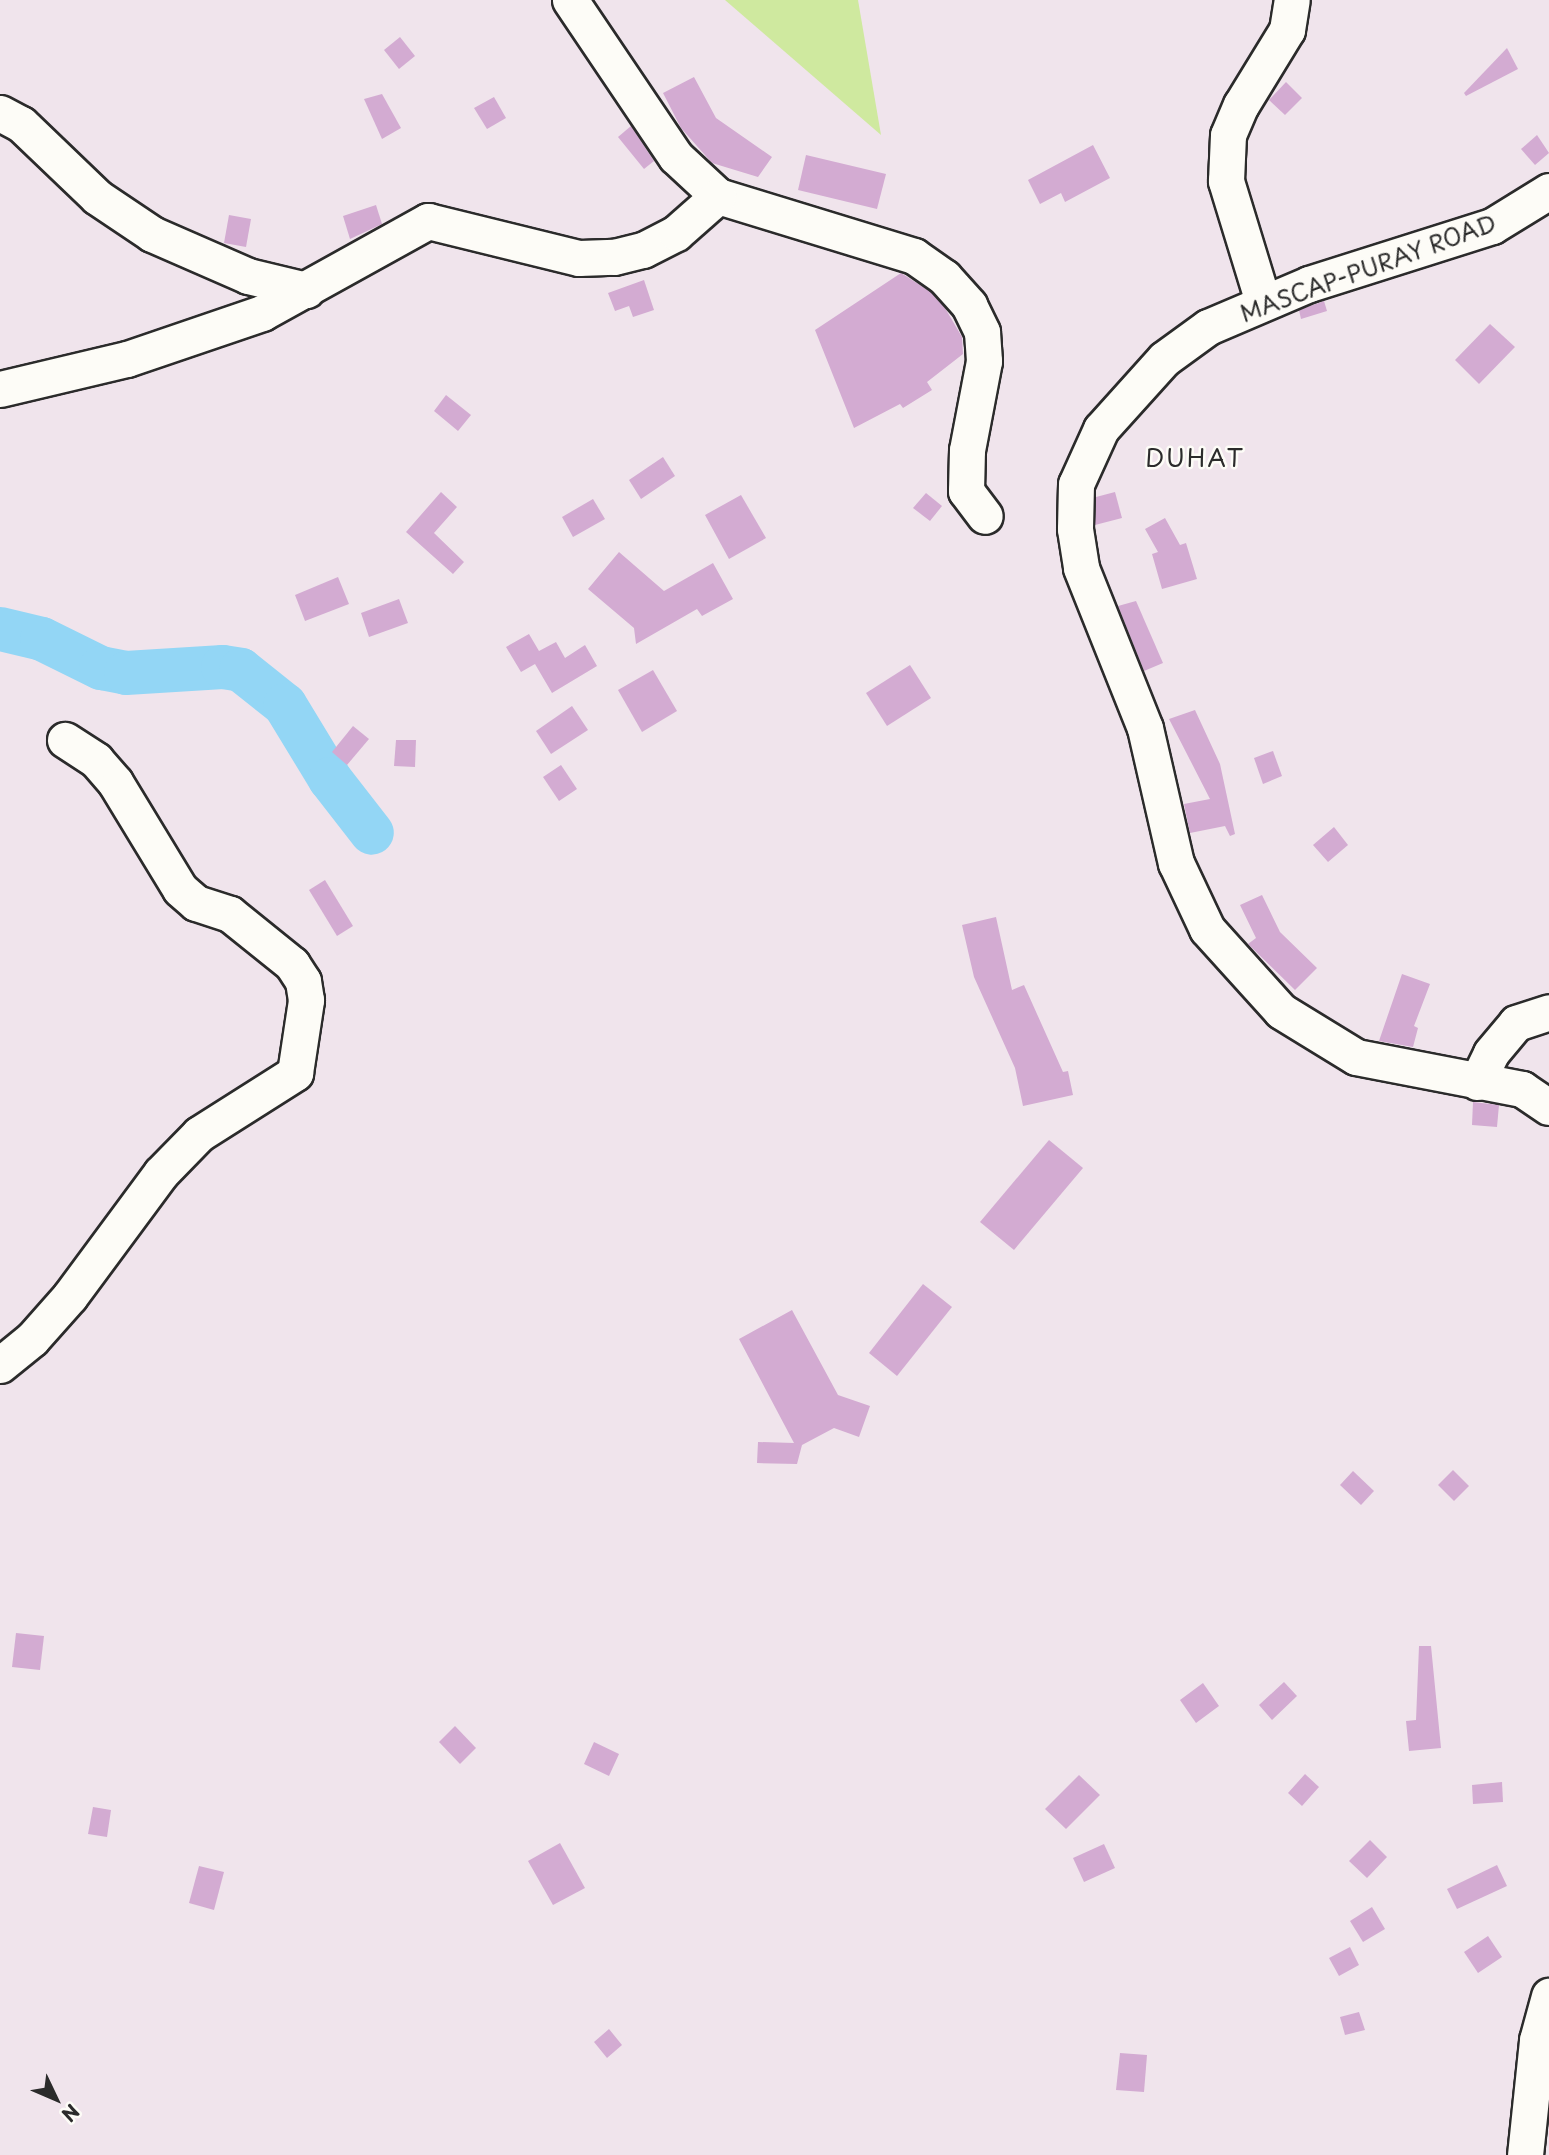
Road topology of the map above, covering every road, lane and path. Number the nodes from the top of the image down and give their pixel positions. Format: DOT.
graph roads {
  1 [pos="570,0"];
  2 [pos="1292,0"];
  3 [pos="0,113"];
  4 [pos="1549,191"];
  5 [pos="718,196"];
  6 [pos="306,290"];
  7 [pos="1263,302"];
  8 [pos="0,389"];
  9 [pos="985,516"];
  10 [pos="65,740"];
  11 [pos="1549,1012"];
  12 [pos="1477,1082"];
  13 [pos="1549,1107"];
  14 [pos="0,1365"];
  15 [pos="1549,1996"];
  16 [pos="1525,2155"];
  1 -- 5 [label="street"];
  2 -- 7 [label="street"];
  3 -- 6 [label="street"];
  4 -- 7 [label="street, MASCAP-PURAY ROAD"];
  5 -- 6 [label="street"];
  5 -- 9 [label="street"];
  6 -- 8 [label="street"];
  7 -- 12 [label="street, MASCAP-PURAY ROAD"];
  10 -- 14 [label="street"];
  11 -- 12 [label="street"];
  12 -- 13 [label="street, MASCAP-PURAY ROAD"];
  15 -- 16 [label="street"];
}
